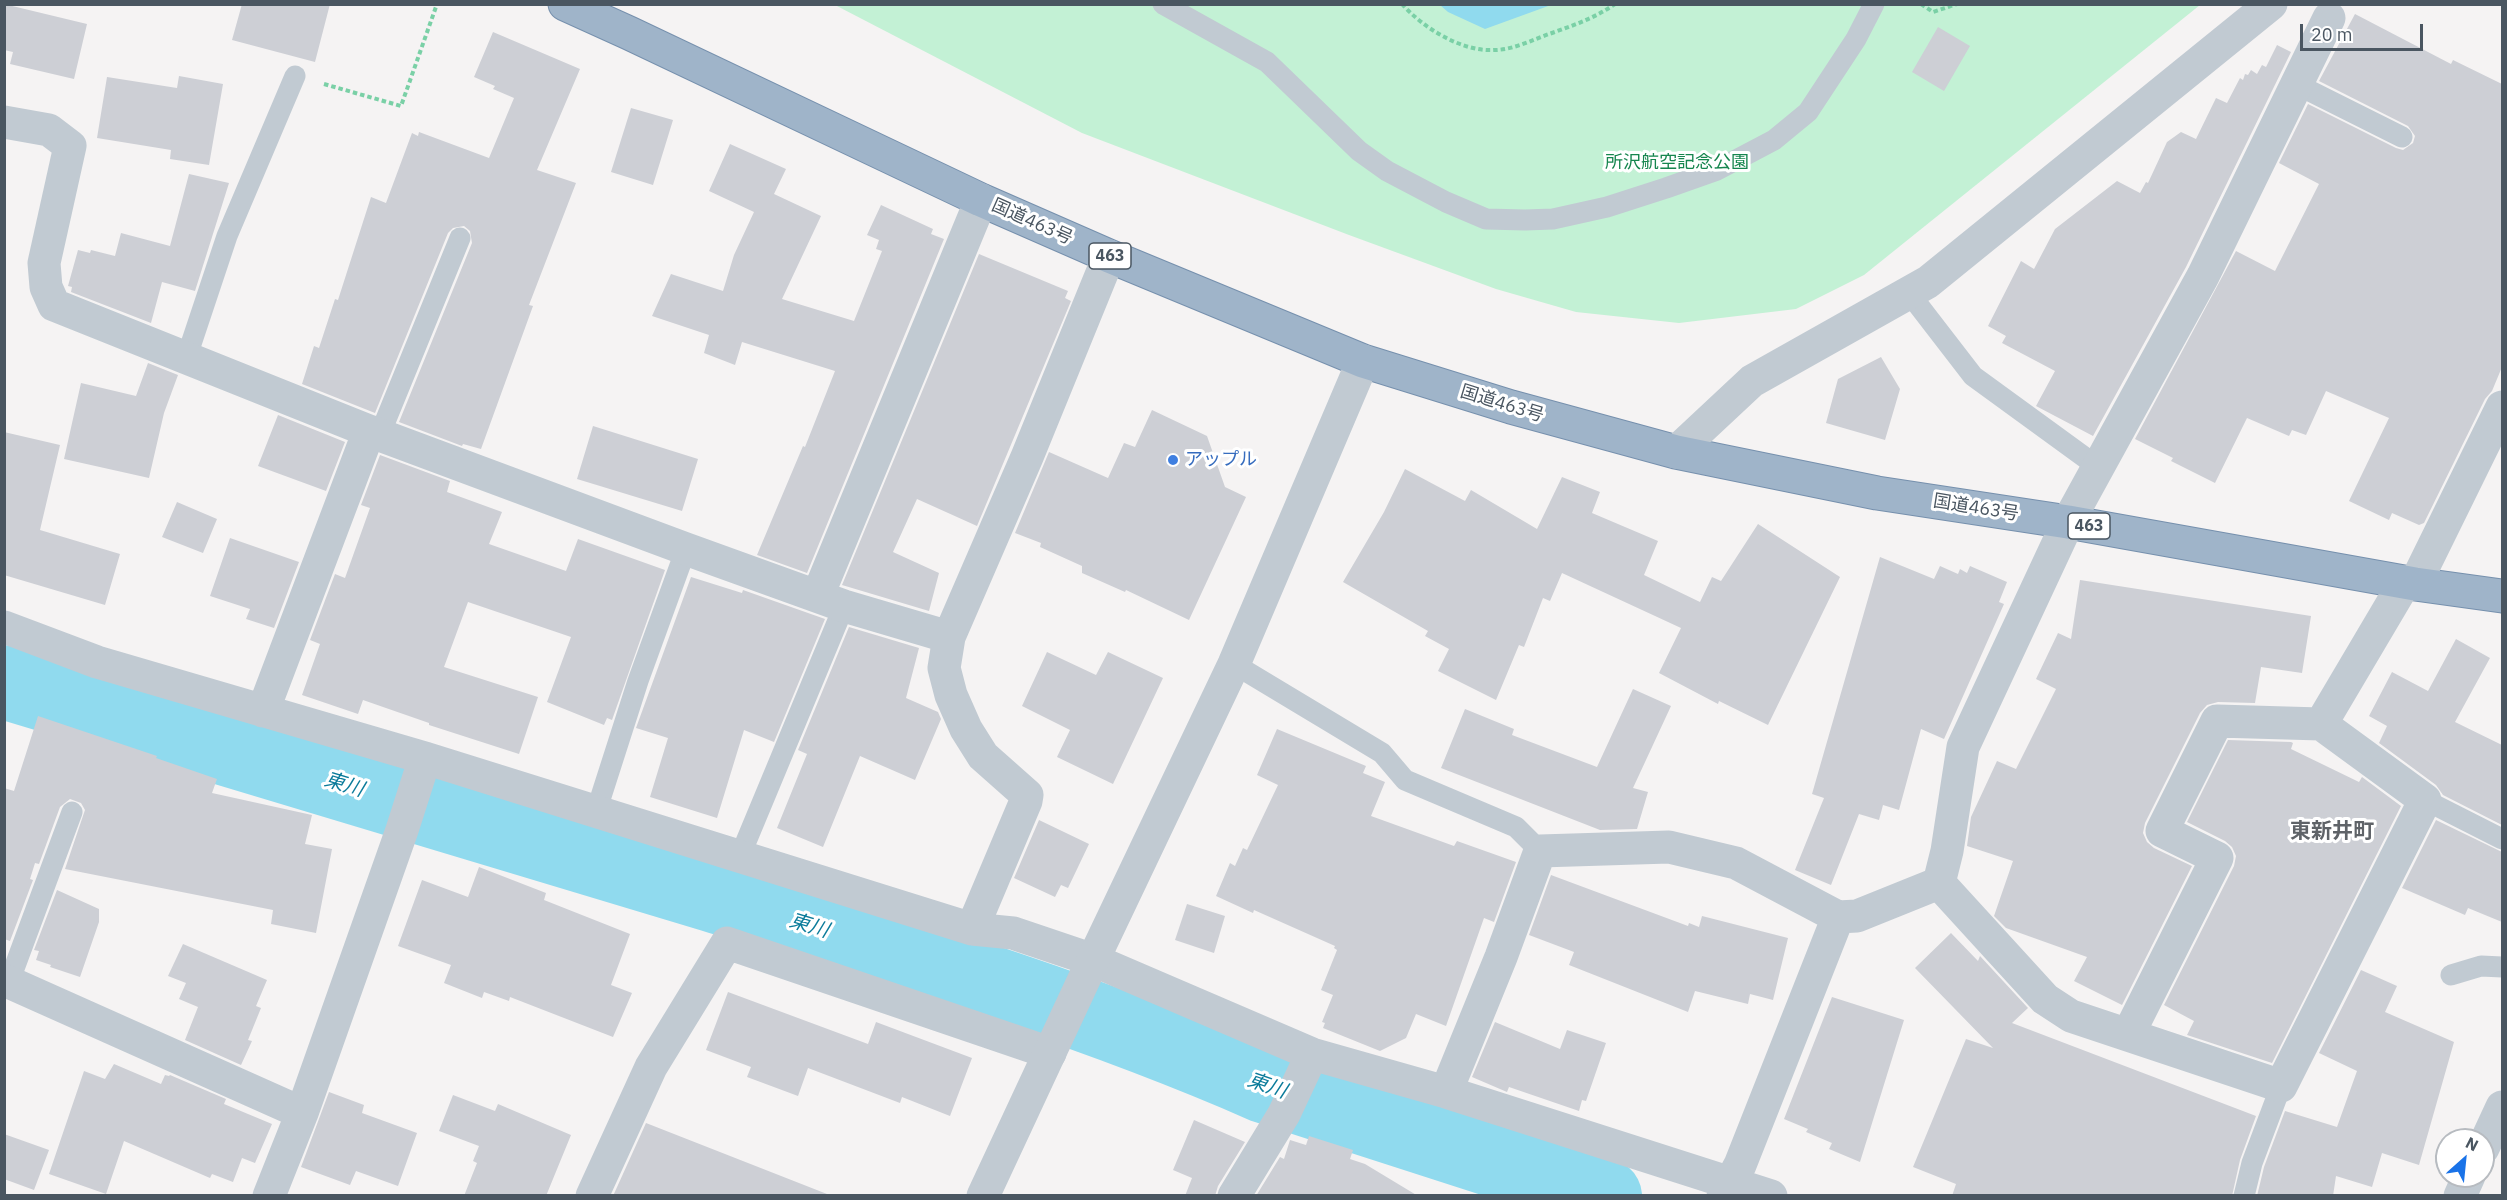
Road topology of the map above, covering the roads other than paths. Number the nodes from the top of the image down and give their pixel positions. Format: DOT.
graph roads {
  1 [pos="565,4"];
  2 [pos="1163,4"];
  3 [pos="1874,4"];
  4 [pos="2271,4"];
  5 [pos="2329,18"];
  6 [pos="295,76"];
  7 [pos="2296,84"];
  8 [pos="4,122"];
  9 [pos="2402,137"];
  10 [pos="981,200"];
  11 [pos="460,238"];
  12 [pos="1109,256"];
  13 [pos="1909,293"];
  14 [pos="186,359"];
  15 [pos="1363,361"];
  16 [pos="2502,406"];
  17 [pos="375,432"];
  18 [pos="1676,453"];
  19 [pos="2098,467"];
  20 [pos="2068,522"];
  21 [pos="686,549"];
  22 [pos="2410,583"];
  23 [pos="2502,596"];
  24 [pos="831,601"];
  25 [pos="4,627"];
  26 [pos="949,637"];
  27 [pos="1234,664"];
  28 [pos="263,711"];
  29 [pos="2320,724"];
  30 [pos="422,766"];
  31 [pos="2425,800"];
  32 [pos="72,812"];
  33 [pos="596,812"];
  34 [pos="2502,839"];
  35 [pos="1540,851"];
  36 [pos="740,856"];
  37 [pos="1939,883"];
  38 [pos="1838,917"];
  39 [pos="972,929"];
  40 [pos="2502,967"];
  41 [pos="1086,974"];
  42 [pos="2451,975"];
  43 [pos="7,981"];
  44 [pos="2128,1035"];
  45 [pos="1053,1045"];
  46 [pos="1309,1061"];
  47 [pos="2281,1086"];
  48 [pos="1446,1092"];
  49 [pos="2502,1107"];
  50 [pos="302,1113"];
  51 [pos="2492,1128"];
  52 [pos="1727,1189"];
  53 [pos="269,1196"];
  54 [pos="592,1196"];
  55 [pos="984,1196"];
  56 [pos="1234,1196"];
  57 [pos="1771,1196"];
  58 [pos="2244,1196"];
  1 -- 10 [label="highway, 国道463号 / 463"];
  2 -- 3 [label="lane"];
  4 -- 13 [label="street"];
  5 -- 7 [label="street"];
  6 -- 14 [label="lane"];
  7 -- 9 [label="lane"];
  7 -- 19 [label="street"];
  8 -- 14 [label="street"];
  10 -- 12 [label="highway, 国道463号 / 463"];
  10 -- 24 [label="street"];
  11 -- 17 [label="lane"];
  12 -- 15 [label="highway, 国道463号 / 463"];
  12 -- 26 [label="street"];
  13 -- 18 [label="street"];
  13 -- 19 [label="lane"];
  14 -- 17 [label="street"];
  15 -- 18 [label="highway, 国道463号 / 463"];
  15 -- 27 [label="street"];
  16 -- 22 [label="street"];
  17 -- 21 [label="street"];
  17 -- 28 [label="street"];
  18 -- 20 [label="highway, 国道463号 / 463"];
  19 -- 20 [label="street"];
  20 -- 22 [label="highway, 国道463号 / 463"];
  20 -- 37 [label="street"];
  21 -- 24 [label="street"];
  21 -- 33 [label="lane"];
  22 -- 23 [label="highway, 国道463号 / 463"];
  22 -- 29 [label="street"];
  24 -- 26 [label="street"];
  24 -- 36 [label="lane"];
  25 -- 28 [label="street"];
  26 -- 39 [label="street"];
  27 -- 35 [label="lane"];
  27 -- 41 [label="street"];
  28 -- 30 [label="street"];
  29 -- 31 [label="street"];
  29 -- 44 [label="street"];
  30 -- 33 [label="street"];
  30 -- 50 [label="street"];
  31 -- 34 [label="lane"];
  31 -- 47 [label="street"];
  32 -- 43 [label="lane"];
  33 -- 36 [label="street"];
  35 -- 38 [label="street"];
  35 -- 48 [label="street"];
  36 -- 39 [label="street"];
  37 -- 38 [label="street"];
  37 -- 44 [label="street"];
  38 -- 52 [label="street"];
  39 -- 41 [label="street"];
  40 -- 42 [label="lane"];
  41 -- 45 [label="street"];
  41 -- 46 [label="street"];
  43 -- 50 [label="street"];
  44 -- 47 [label="street"];
  45 -- 54 [label="street"];
  45 -- 55 [label="street"];
  46 -- 48 [label="street"];
  46 -- 56 [label="street"];
  47 -- 58 [label="lane"];
  48 -- 52 [label="street"];
  49 -- 51 [label="street"];
  50 -- 53 [label="street"];
  52 -- 57 [label="street"];
}
